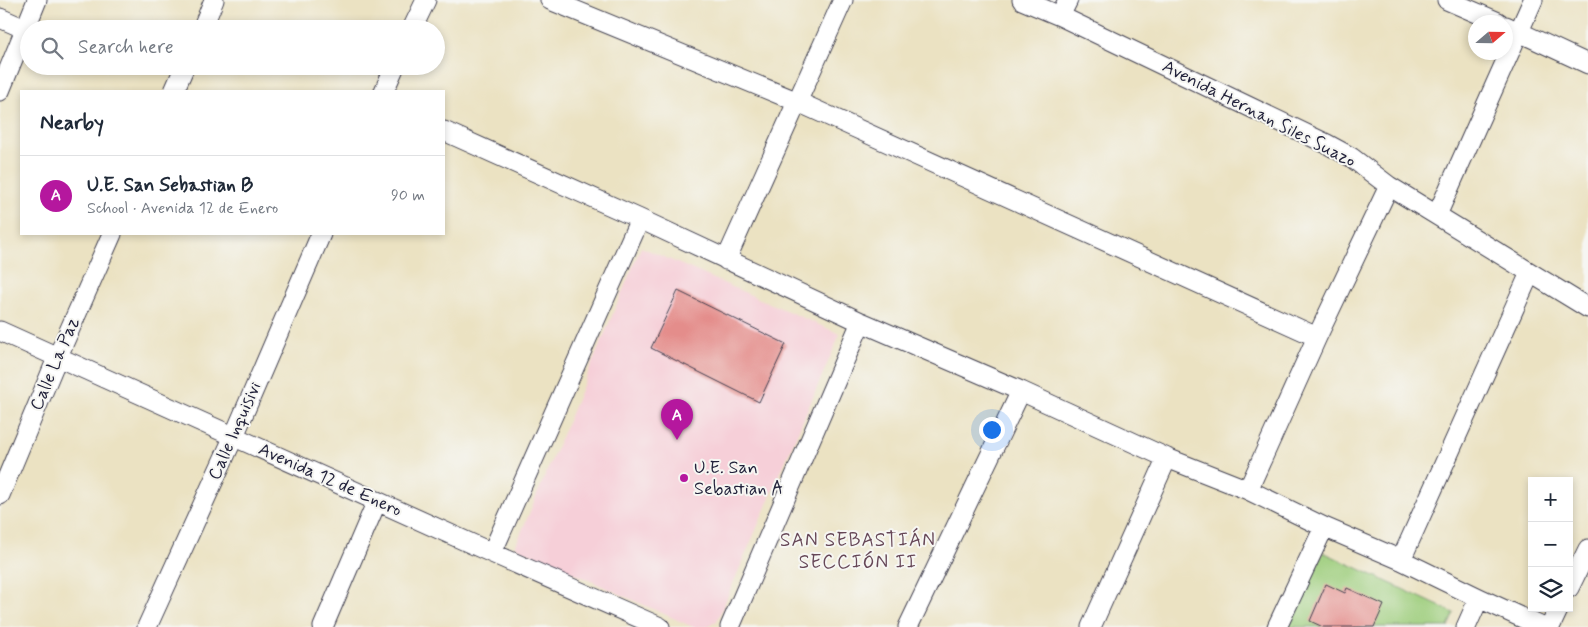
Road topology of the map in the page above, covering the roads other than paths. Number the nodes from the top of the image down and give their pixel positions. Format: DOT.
graph roads {
  1 [pos="37,0"];
  2 [pos="214,0"];
  3 [pos="426,0"];
  4 [pos="550,0"];
  5 [pos="843,0"];
  6 [pos="1022,0"];
  7 [pos="1447,0"];
  8 [pos="1533,0"];
  9 [pos="1064,8"];
  10 [pos="1482,15"];
  11 [pos="0,18"];
  12 [pos="29,20"];
  13 [pos="206,20"];
  14 [pos="416,20"];
  15 [pos="20,27"];
  16 [pos="1513,28"];
  17 [pos="1513,29"];
  18 [pos="20,41"];
  19 [pos="1500,60"];
  20 [pos="1588,64"];
  21 [pos="181,75"];
  22 [pos="391,75"];
  23 [pos="174,90"];
  24 [pos="384,90"];
  25 [pos="0,91"];
  26 [pos="798,102"];
  27 [pos="445,132"];
  28 [pos="1389,186"];
  29 [pos="1437,215"];
  30 [pos="640,219"];
  31 [pos="112,235"];
  32 [pos="322,235"];
  33 [pos="726,260"];
  34 [pos="1530,274"];
  35 [pos="1588,308"];
  36 [pos="862,322"];
  37 [pos="0,331"];
  38 [pos="1317,337"];
  39 [pos="58,356"];
  40 [pos="1021,391"];
  41 [pos="234,436"];
  42 [pos="1167,458"];
  43 [pos="1248,490"];
  44 [pos="0,495"];
  45 [pos="377,501"];
  46 [pos="1324,527"];
  47 [pos="1588,549"];
  48 [pos="492,553"];
  49 [pos="1401,560"];
  50 [pos="1573,580"];
  51 [pos="1479,598"];
  52 [pos="1557,612"];
  53 [pos="147,627"];
  54 [pos="323,627"];
  55 [pos="660,627"];
  56 [pos="730,627"];
  57 [pos="908,627"];
  58 [pos="1091,627"];
  59 [pos="1277,627"];
  60 [pos="1466,627"];
  61 [pos="1542,627"];
  62 [pos="1550,627"];
  1 -- 12 [label="street"];
  2 -- 13 [label="street"];
  3 -- 14 [label="street"];
  4 -- 26 [label="street"];
  5 -- 26 [label="street"];
  6 -- 9 [label="street, Avenida Hernan Siles Suazo"];
  7 -- 10 [label="street"];
  8 -- 16 [label="street"];
  9 -- 28 [label="street, Avenida Hernan Siles Suazo"];
  11 -- 15 [label="street"];
  17 -- 20 [label="street"];
  18 -- 25 [label="street"];
  19 -- 29 [label="street"];
  21 -- 23 [label="street"];
  22 -- 24 [label="street"];
  26 -- 33 [label="street"];
  26 -- 38 [label="street"];
  27 -- 30 [label="street"];
  28 -- 29 [label="street, Avenida Hernan Siles Suazo"];
  28 -- 38 [label="street"];
  29 -- 34 [label="street, Avenida Hernan Siles Suazo"];
  30 -- 33 [label="street"];
  30 -- 48 [label="street"];
  31 -- 39 [label="street, Calle La Paz"];
  32 -- 41 [label="street, Calle Inquisivi"];
  33 -- 36 [label="street"];
  34 -- 35 [label="street, Avenida Hernan Siles Suazo"];
  34 -- 49 [label="street"];
  36 -- 40 [label="street"];
  36 -- 56 [label="street"];
  37 -- 39 [label="street, Avenida 12 de Enero"];
  38 -- 43 [label="street"];
  39 -- 41 [label="street, Avenida 12 de Enero"];
  39 -- 44 [label="street, Calle La Paz"];
  40 -- 42 [label="street"];
  40 -- 57 [label="street"];
  41 -- 45 [label="street, Avenida 12 de Enero"];
  41 -- 53 [label="street, Calle Inquisivi"];
  42 -- 43 [label="street"];
  42 -- 58 [label="street"];
  43 -- 46 [label="street"];
  45 -- 48 [label="street, Avenida 12 de Enero"];
  45 -- 54 [label="street"];
  46 -- 49 [label="street"];
  46 -- 59 [label="street"];
  47 -- 50 [label="street"];
  48 -- 55 [label="street, Avenida 12 de Enero"];
  49 -- 51 [label="street"];
  51 -- 60 [label="street"];
  51 -- 61 [label="street"];
  52 -- 62 [label="street"];
}
